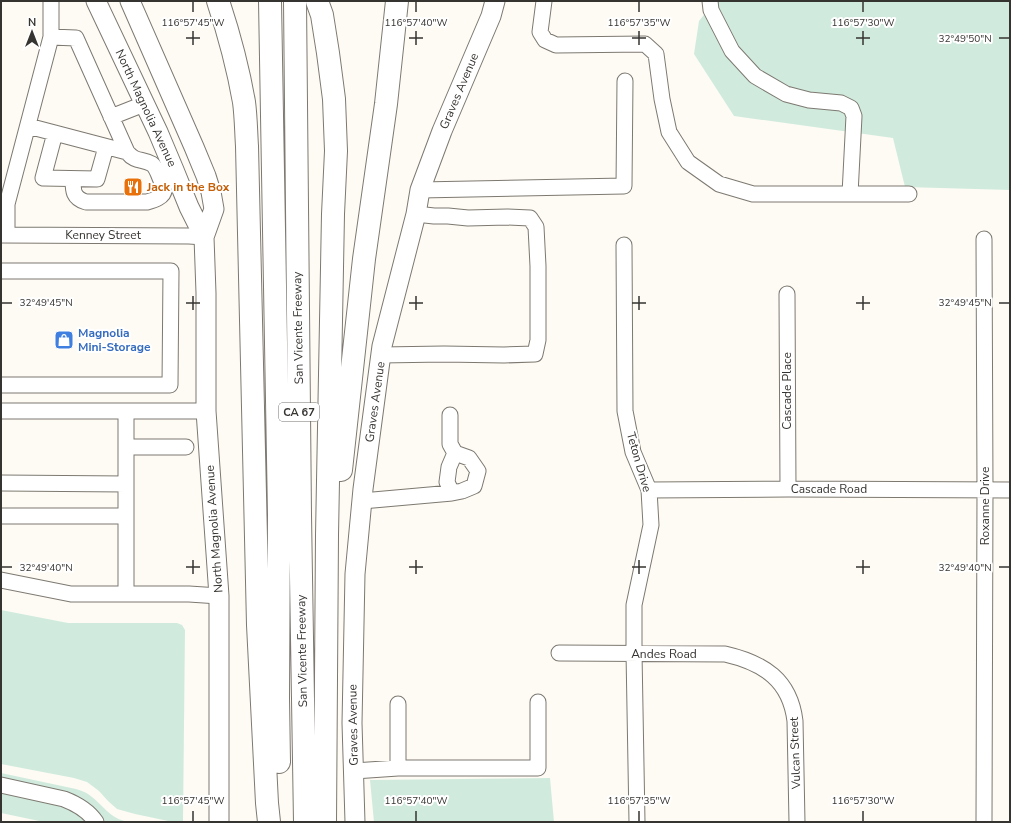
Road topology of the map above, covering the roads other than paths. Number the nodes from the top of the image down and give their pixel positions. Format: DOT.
graph roads {
  1 [pos="51,1"];
  2 [pos="96,1"];
  3 [pos="130,1"];
  4 [pos="218,1"];
  5 [pos="270,1"];
  6 [pos="295,1"];
  7 [pos="317,1"];
  8 [pos="397,1"];
  9 [pos="495,1"];
  10 [pos="544,1"];
  11 [pos="710,1"];
  12 [pos="51,37"];
  13 [pos="625,81"];
  14 [pos="144,104"];
  15 [pos="111,117"];
  16 [pos="28,126"];
  17 [pos="55,133"];
  18 [pos="106,147"];
  19 [pos="127,152"];
  20 [pos="73,179"];
  21 [pos="420,190"];
  22 [pos="850,194"];
  23 [pos="909,194"];
  24 [pos="416,214"];
  25 [pos="4,235"];
  26 [pos="204,237"];
  27 [pos="984,239"];
  28 [pos="624,245"];
  29 [pos="1,271"];
  30 [pos="787,294"];
  31 [pos="381,355"];
  32 [pos="1,385"];
  33 [pos="1,411"];
  34 [pos="126,411"];
  35 [pos="206,411"];
  36 [pos="450,415"];
  37 [pos="126,447"];
  38 [pos="186,447"];
  39 [pos="454,453"];
  40 [pos="1,483"];
  41 [pos="126,484"];
  42 [pos="788,489"];
  43 [pos="649,490"];
  44 [pos="985,490"];
  45 [pos="1010,490"];
  46 [pos="452,493"];
  47 [pos="362,501"];
  48 [pos="1,516"];
  49 [pos="126,516"];
  50 [pos="327,535"];
  51 [pos="1,580"];
  52 [pos="126,594"];
  53 [pos="219,596"];
  54 [pos="559,653"];
  55 [pos="634,654"];
  56 [pos="765,670"];
  57 [pos="538,702"];
  58 [pos="398,704"];
  59 [pos="398,768"];
  60 [pos="354,771"];
  61 [pos="1,785"];
  62 [pos="96,822"];
  63 [pos="219,822"];
  64 [pos="269,822"];
  65 [pos="280,822"];
  66 [pos="305,822"];
  67 [pos="325,822"];
  68 [pos="355,822"];
  69 [pos="637,822"];
  70 [pos="797,822"];
  71 [pos="984,822"];
  1 -- 12 [label="street"];
  2 -- 14 [label="main road, North Magnolia Avenue"];
  3 -- 26 [label="main road, North Magnolia Avenue"];
  4 -- 64 [label="highway"];
  5 -- 65 [label="highway, San Vicente Freeway / CA 67"];
  6 -- 66 [label="highway, San Vicente Freeway / CA 67"];
  7 -- 50 [label="highway"];
  8 -- 50 [label="highway"];
  9 -- 21 [label="main road, Graves Avenue"];
  10 -- 22 [label="street"];
  11 -- 22 [label="street"];
  12 -- 15 [label="street"];
  12 -- 16 [label="street"];
  13 -- 21 [label="street"];
  14 -- 15 [label="street"];
  14 -- 26 [label="main road, North Magnolia Avenue"];
  15 -- 19 [label="street"];
  16 -- 17 [label="street"];
  16 -- 25 [label="street"];
  17 -- 18 [label="street"];
  17 -- 20 [label="street"];
  18 -- 19 [label="street"];
  18 -- 20 [label="street"];
  19 -- 20 [label="street"];
  21 -- 24 [label="main road, Graves Avenue"];
  22 -- 23 [label="street"];
  24 -- 31 [label="main road, Graves Avenue"];
  24 -- 31 [label="street"];
  25 -- 26 [label="street, Kenney Street"];
  26 -- 35 [label="main road, North Magnolia Avenue"];
  27 -- 44 [label="street, Roxanne Drive"];
  28 -- 43 [label="street, Teton Drive"];
  29 -- 32 [label="street"];
  30 -- 42 [label="street, Cascade Place"];
  31 -- 47 [label="main road, Graves Avenue"];
  33 -- 34 [label="street"];
  34 -- 35 [label="street"];
  34 -- 37 [label="street"];
  35 -- 53 [label="main road, North Magnolia Avenue"];
  36 -- 39 [label="street"];
  37 -- 38 [label="street"];
  37 -- 41 [label="street"];
  39 -- 46 [label="street"];
  39 -- 46 [label="street"];
  40 -- 41 [label="street"];
  41 -- 49 [label="street"];
  42 -- 43 [label="street, Cascade Road"];
  42 -- 44 [label="street, Cascade Road"];
  43 -- 55 [label="street, Teton Drive"];
  44 -- 45 [label="street, Cascade Road"];
  44 -- 71 [label="street, Roxanne Drive"];
  46 -- 47 [label="street"];
  47 -- 60 [label="main road, Graves Avenue"];
  48 -- 49 [label="street"];
  49 -- 52 [label="street"];
  50 -- 67 [label="highway"];
  51 -- 52 [label="street"];
  52 -- 53 [label="street"];
  53 -- 63 [label="main road, North Magnolia Avenue"];
  54 -- 55 [label="street, Andes Road"];
  55 -- 56 [label="street, Andes Road"];
  55 -- 69 [label="street, Teton Drive"];
  56 -- 70 [label="street, Vulcan Street"];
  57 -- 59 [label="street"];
  58 -- 59 [label="street"];
  59 -- 60 [label="street"];
  60 -- 68 [label="main road, Graves Avenue"];
  61 -- 62 [label="street"];
}
